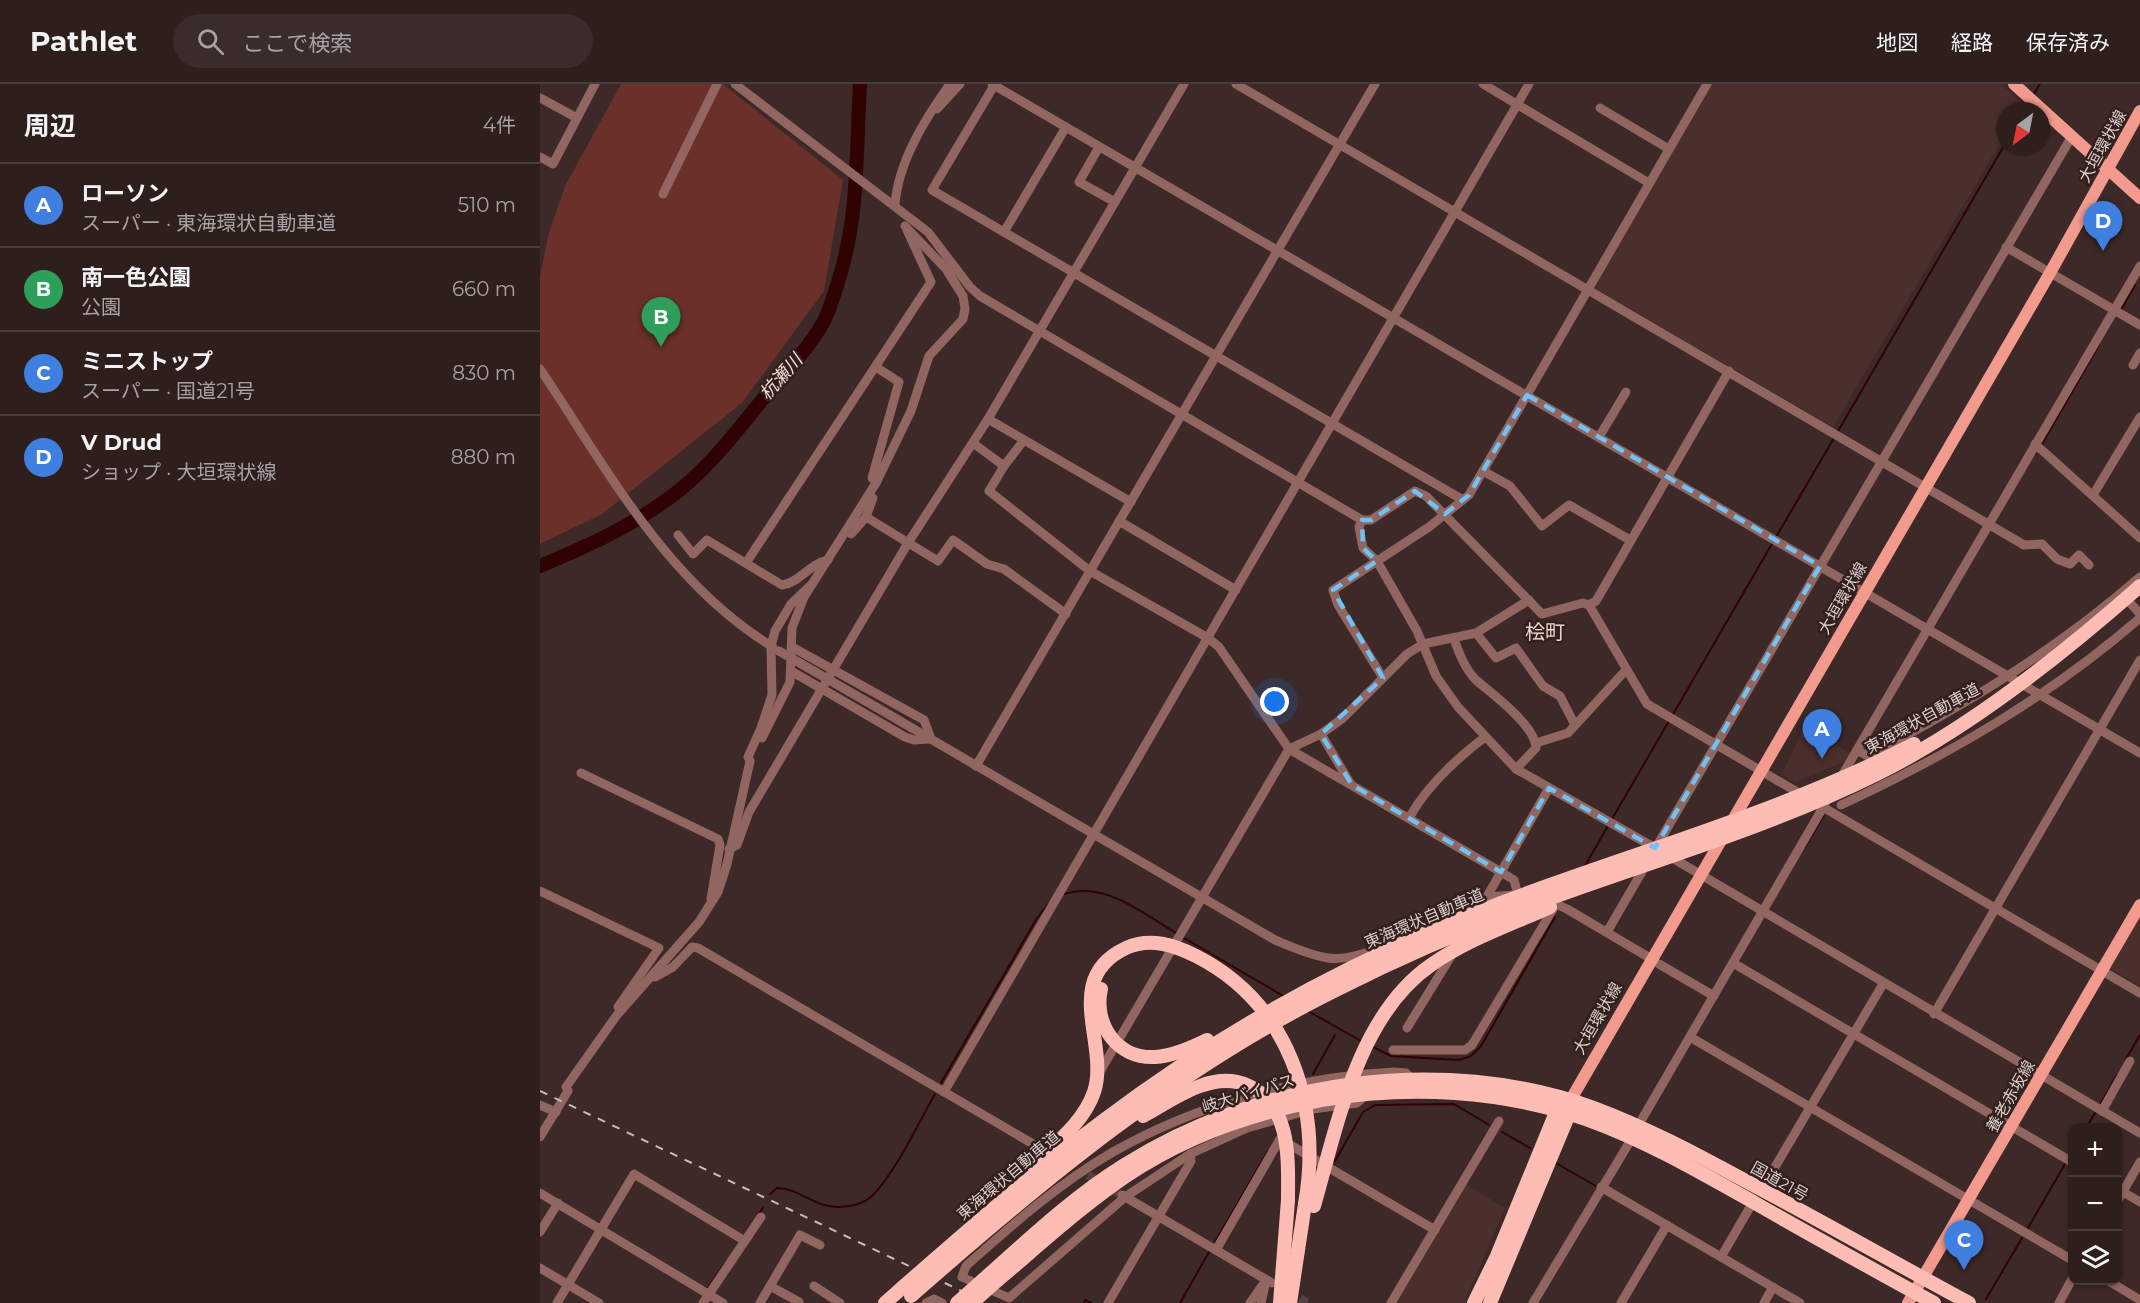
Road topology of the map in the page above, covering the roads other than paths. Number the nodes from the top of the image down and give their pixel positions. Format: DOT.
graph roads {
  1 [pos="595,84"];
  2 [pos="717,84"];
  3 [pos="735,84"];
  4 [pos="950,84"];
  5 [pos="960,84"];
  6 [pos="994,84"];
  7 [pos="1184,84"];
  8 [pos="1236,84"];
  9 [pos="1375,84"];
  10 [pos="1483,84"];
  11 [pos="1529,84"];
  12 [pos="1707,84"];
  13 [pos="2014,84"];
  14 [pos="540,98"];
  15 [pos="1517,105"];
  16 [pos="1600,108"];
  17 [pos="931,110"];
  18 [pos="2140,111"];
  19 [pos="577,118"];
  20 [pos="1066,127"];
  21 [pos="2072,136"];
  22 [pos="1340,144"];
  23 [pos="1099,147"];
  24 [pos="1669,149"];
  25 [pos="540,157"];
  26 [pos="1135,168"];
  27 [pos="2108,169"];
  28 [pos="1650,183"];
  29 [pos="663,194"];
  30 [pos="2140,198"];
  31 [pos="1114,202"];
  32 [pos="897,208"];
  33 [pos="1455,212"];
  34 [pos="905,226"];
  35 [pos="1004,232"];
  36 [pos="2006,247"];
  37 [pos="1277,252"];
  38 [pos="2140,266"];
  39 [pos="1074,272"];
  40 [pos="2050,273"];
  41 [pos="2137,279"];
  42 [pos="1589,288"];
  43 [pos="2114,310"];
  44 [pos="1393,317"];
  45 [pos="2140,325"];
  46 [pos="1040,330"];
  47 [pos="2140,353"];
  48 [pos="1216,355"];
  49 [pos="2133,365"];
  50 [pos="876,367"];
  51 [pos="540,369"];
  52 [pos="1729,371"];
  53 [pos="1626,392"];
  54 [pos="1527,395"];
  55 [pos="1182,414"];
  56 [pos="2140,417"];
  57 [pos="988,419"];
  58 [pos="1332,423"];
  59 [pos="1599,437"];
  60 [pos="1024,440"];
  61 [pos="973,443"];
  62 [pos="2035,444"];
  63 [pos="1883,461"];
  64 [pos="1004,466"];
  65 [pos="1483,471"];
  66 [pos="1667,477"];
  67 [pos="1298,482"];
  68 [pos="876,483"];
  69 [pos="1926,487"];
  70 [pos="2093,495"];
  71 [pos="1463,500"];
  72 [pos="1131,502"];
  73 [pos="1445,514"];
  74 [pos="866,517"];
  75 [pos="1362,520"];
  76 [pos="1119,521"];
  77 [pos="1989,524"];
  78 [pos="678,535"];
  79 [pos="2140,538"];
  80 [pos="1630,540"];
  81 [pos="908,543"];
  82 [pos="838,546"];
  83 [pos="828,560"];
  84 [pos="1377,561"];
  85 [pos="746,563"];
  86 [pos="2089,565"];
  87 [pos="1820,566"];
  88 [pos="1090,571"];
  89 [pos="2140,577"];
  90 [pos="812,584"];
  91 [pos="2140,586"];
  92 [pos="1236,590"];
  93 [pos="1864,592"];
  94 [pos="2122,593"];
  95 [pos="1529,600"];
  96 [pos="1589,605"];
  97 [pos="1066,614"];
  98 [pos="2140,616"];
  99 [pos="1928,629"];
  100 [pos="1476,633"];
  101 [pos="1208,638"];
  102 [pos="1454,639"];
  103 [pos="1423,644"];
  104 [pos="772,646"];
  105 [pos="792,647"];
  106 [pos="2140,660"];
  107 [pos="833,670"];
  108 [pos="1626,670"];
  109 [pos="2036,670"];
  110 [pos="791,671"];
  111 [pos="2009,677"];
  112 [pos="1383,678"];
  113 [pos="823,688"];
  114 [pos="2041,695"];
  115 [pos="1575,726"];
  116 [pos="2100,729"];
  117 [pos="1321,734"];
  118 [pos="1485,737"];
  119 [pos="931,738"];
  120 [pos="1536,743"];
  121 [pos="1716,746"];
  122 [pos="1885,747"];
  123 [pos="1289,749"];
  124 [pos="1857,750"];
  125 [pos="2140,753"];
  126 [pos="750,761"];
  127 [pos="976,766"];
  128 [pos="1516,769"];
  129 [pos="1760,772"];
  130 [pos="581,773"];
  131 [pos="1901,776"];
  132 [pos="1352,785"];
  133 [pos="1549,788"];
  134 [pos="1841,805"];
  135 [pos="1823,808"];
  136 [pos="1409,818"];
  137 [pos="1095,834"];
  138 [pos="1702,846"];
  139 [pos="729,849"];
  140 [pos="1655,849"];
  141 [pos="1501,872"];
  142 [pos="1700,874"];
  143 [pos="540,891"];
  144 [pos="1518,895"];
  145 [pos="1202,897"];
  146 [pos="1487,897"];
  147 [pos="712,902"];
  148 [pos="1556,904"];
  149 [pos="2140,905"];
  150 [pos="1996,909"];
  151 [pos="1763,911"];
  152 [pos="1607,932"];
  153 [pos="1384,952"];
  154 [pos="1655,961"];
  155 [pos="1733,963"];
  156 [pos="2101,970"];
  157 [pos="643,984"];
  158 [pos="1883,984"];
  159 [pos="2140,993"];
  160 [pos="1714,996"];
  161 [pos="1934,1014"];
  162 [pos="617,1015"];
  163 [pos="1407,1028"];
  164 [pos="1853,1033"];
  165 [pos="1690,1037"];
  166 [pos="1393,1050"];
  167 [pos="2130,1061"];
  168 [pos="2040,1075"];
  169 [pos="1414,1081"];
  170 [pos="944,1092"];
  171 [pos="1368,1093"];
  172 [pos="540,1105"];
  173 [pos="1565,1108"];
  174 [pos="1810,1108"];
  175 [pos="2102,1111"];
  176 [pos="556,1112"];
  177 [pos="1499,1121"];
  178 [pos="2012,1125"];
  179 [pos="1635,1132"];
  180 [pos="2140,1133"];
  181 [pos="540,1137"];
  182 [pos="1190,1154"];
  183 [pos="1052,1155"];
  184 [pos="2068,1159"];
  185 [pos="2140,1162"];
  186 [pos="1085,1173"];
  187 [pos="1601,1187"];
  188 [pos="1762,1189"];
  189 [pos="2122,1189"];
  190 [pos="540,1192"];
  191 [pos="2122,1194"];
  192 [pos="1123,1195"];
  193 [pos="1969,1201"];
  194 [pos="1753,1202"];
  195 [pos="2140,1202"];
  196 [pos="558,1203"];
  197 [pos="1301,1203"];
  198 [pos="1159,1216"];
  199 [pos="761,1217"];
  200 [pos="1013,1225"];
  201 [pos="1667,1225"];
  202 [pos="602,1229"];
  203 [pos="1435,1230"];
  204 [pos="540,1232"];
  205 [pos="745,1240"];
  206 [pos="820,1245"];
  207 [pos="1216,1250"];
  208 [pos="961,1253"];
  209 [pos="1721,1257"];
  210 [pos="2068,1257"];
  211 [pos="540,1268"];
  212 [pos="1923,1278"];
  213 [pos="1269,1281"];
  214 [pos="988,1283"];
  215 [pos="568,1284"];
  216 [pos="2070,1285"];
  217 [pos="2114,1285"];
  218 [pos="770,1286"];
  219 [pos="814,1286"];
  220 [pos="903,1287"];
  221 [pos="1773,1287"];
  222 [pos="708,1294"];
  223 [pos="1911,1298"];
  224 [pos="1010,1300"];
  225 [pos="2140,1300"];
  226 [pos="1283,1301"];
  227 [pos="1538,1301"];
  228 [pos="799,1302"];
  229 [pos="557,1303"];
  230 [pos="599,1303"];
  231 [pos="703,1303"];
  232 [pos="723,1303"];
  233 [pos="760,1303"];
  234 [pos="840,1303"];
  235 [pos="885,1303"];
  236 [pos="904,1303"];
  237 [pos="926,1303"];
  238 [pos="942,1303"];
  239 [pos="957,1303"];
  240 [pos="972,1303"];
  241 [pos="1108,1303"];
  242 [pos="1250,1303"];
  243 [pos="1261,1303"];
  244 [pos="1391,1303"];
  245 [pos="1474,1303"];
  246 [pos="1490,1303"];
  247 [pos="1621,1303"];
  248 [pos="1764,1303"];
  249 [pos="1800,1303"];
  250 [pos="1934,1303"];
  251 [pos="1969,1303"];
  252 [pos="2059,1303"];
  1 -- 19 [label="street"];
  2 -- 29 [label="street"];
  3 -- 32 [label="street"];
  4 -- 17 [label="street"];
  5 -- 17 [label="street"];
  6 -- 20 [label="street"];
  6 -- 35 [label="street"];
  7 -- 26 [label="street"];
  8 -- 22 [label="street"];
  9 -- 22 [label="street"];
  10 -- 15 [label="street"];
  11 -- 15 [label="street"];
  12 -- 24 [label="street"];
  13 -- 21 [label="main road"];
  14 -- 19 [label="street"];
  15 -- 28 [label="street"];
  15 -- 33 [label="street"];
  16 -- 24 [label="street"];
  17 -- 32 [label="street"];
  18 -- 27 [label="main road, 大垣環状線"];
  19 -- 25 [label="street"];
  20 -- 23 [label="street"];
  20 -- 35 [label="street"];
  21 -- 27 [label="main road"];
  21 -- 36 [label="street"];
  22 -- 33 [label="street"];
  22 -- 37 [label="street"];
  23 -- 26 [label="street"];
  23 -- 31 [label="street"];
  24 -- 28 [label="street"];
  26 -- 31 [label="street"];
  26 -- 37 [label="street"];
  27 -- 30 [label="main road"];
  27 -- 40 [label="main road, 大垣環状線"];
  28 -- 42 [label="street"];
  31 -- 39 [label="street"];
  32 -- 34 [label="street"];
  32 -- 46 [label="street"];
  33 -- 42 [label="street"];
  33 -- 44 [label="street"];
  34 -- 50 [label="street"];
  34 -- 68 [label="street"];
  35 -- 39 [label="street"];
  36 -- 40 [label="street"];
  36 -- 63 [label="street"];
  37 -- 44 [label="street"];
  37 -- 48 [label="street"];
  38 -- 41 [label="street"];
  39 -- 46 [label="street"];
  39 -- 48 [label="street"];
  40 -- 43 [label="street"];
  40 -- 69 [label="main road, 大垣環状線"];
  41 -- 43 [label="street"];
  42 -- 52 [label="street"];
  42 -- 54 [label="street"];
  43 -- 45 [label="street"];
  43 -- 62 [label="street"];
  44 -- 54 [label="street"];
  44 -- 58 [label="street"];
  46 -- 55 [label="street"];
  46 -- 57 [label="street"];
  47 -- 49 [label="street"];
  48 -- 55 [label="street"];
  48 -- 58 [label="street"];
  50 -- 68 [label="street"];
  50 -- 85 [label="street"];
  51 -- 104 [label="street"];
  52 -- 63 [label="street"];
  52 -- 66 [label="street"];
  53 -- 59 [label="street"];
  54 -- 59 [label="street"];
  54 -- 65 [label="street"];
  55 -- 67 [label="street"];
  55 -- 72 [label="street"];
  56 -- 70 [label="street"];
  57 -- 60 [label="street"];
  57 -- 61 [label="street"];
  58 -- 67 [label="street"];
  58 -- 71 [label="street"];
  59 -- 66 [label="street"];
  60 -- 64 [label="street"];
  60 -- 72 [label="street"];
  61 -- 64 [label="street"];
  61 -- 81 [label="street"];
  62 -- 70 [label="street"];
  62 -- 77 [label="street"];
  63 -- 69 [label="street"];
  63 -- 87 [label="street"];
  64 -- 88 [label="street"];
  65 -- 71 [label="street"];
  65 -- 80 [label="street"];
  66 -- 80 [label="street"];
  66 -- 87 [label="street"];
  67 -- 75 [label="street"];
  67 -- 92 [label="street"];
  68 -- 74 [label="street"];
  68 -- 82 [label="street"];
  69 -- 77 [label="street"];
  69 -- 93 [label="main road, 大垣環状線"];
  70 -- 79 [label="street"];
  71 -- 73 [label="street"];
  72 -- 76 [label="street"];
  73 -- 75 [label="street"];
  73 -- 84 [label="street"];
  73 -- 95 [label="street"];
  74 -- 81 [label="street"];
  74 -- 82 [label="street"];
  75 -- 84 [label="street"];
  76 -- 88 [label="street"];
  76 -- 92 [label="street"];
  77 -- 86 [label="street"];
  77 -- 99 [label="street"];
  78 -- 85 [label="street"];
  80 -- 96 [label="street"];
  81 -- 97 [label="street"];
  81 -- 107 [label="street"];
  82 -- 83 [label="street"];
  83 -- 85 [label="street"];
  83 -- 90 [label="street"];
  84 -- 103 [label="street"];
  84 -- 112 [label="street"];
  87 -- 93 [label="street"];
  87 -- 121 [label="street"];
  88 -- 97 [label="street"];
  88 -- 101 [label="street"];
  89 -- 94 [label="street"];
  90 -- 104 [label="street"];
  90 -- 105 [label="street"];
  91 -- 109 [label="highway, 東海環状自動車道, bridge"];
  92 -- 101 [label="street"];
  93 -- 99 [label="street"];
  93 -- 129 [label="main road, 大垣環状線"];
  94 -- 98 [label="street"];
  94 -- 111 [label="street"];
  95 -- 96 [label="street"];
  95 -- 100 [label="street"];
  96 -- 108 [label="street"];
  97 -- 127 [label="street"];
  98 -- 114 [label="street"];
  99 -- 111 [label="street"];
  99 -- 124 [label="street"];
  100 -- 102 [label="street"];
  100 -- 115 [label="street"];
  101 -- 123 [label="street"];
  101 -- 137 [label="street"];
  102 -- 103 [label="street"];
  102 -- 120 [label="street"];
  103 -- 112 [label="street"];
  103 -- 118 [label="street"];
  104 -- 119 [label="street, bridge"];
  104 -- 126 [label="street"];
  105 -- 107 [label="street"];
  105 -- 110 [label="street"];
  106 -- 116 [label="street"];
  107 -- 113 [label="street"];
  107 -- 119 [label="street"];
  108 -- 115 [label="street"];
  108 -- 121 [label="street"];
  109 -- 138 [label="highway, 東海環状自動車道, bridge"];
  109 -- 153 [label="highway, 東海環状自動車道, bridge"];
  110 -- 113 [label="street"];
  110 -- 126 [label="street"];
  111 -- 114 [label="street"];
  111 -- 122 [label="street"];
  112 -- 117 [label="street"];
  113 -- 119 [label="street"];
  113 -- 139 [label="street"];
  114 -- 116 [label="street"];
  114 -- 131 [label="street"];
  115 -- 120 [label="street"];
  116 -- 125 [label="street"];
  116 -- 150 [label="street"];
  117 -- 123 [label="street"];
  117 -- 132 [label="street"];
  118 -- 128 [label="street"];
  118 -- 136 [label="street"];
  119 -- 127 [label="street"];
  120 -- 128 [label="street"];
  121 -- 129 [label="street"];
  121 -- 140 [label="street"];
  122 -- 124 [label="street"];
  122 -- 131 [label="street"];
  123 -- 132 [label="street"];
  123 -- 145 [label="street"];
  124 -- 135 [label="street"];
  126 -- 139 [label="street"];
  127 -- 137 [label="street"];
  128 -- 133 [label="street"];
  129 -- 135 [label="street"];
  129 -- 142 [label="main road, 大垣環状線"];
  130 -- 147 [label="street"];
  131 -- 134 [label="street"];
  132 -- 136 [label="street"];
  133 -- 140 [label="street"];
  133 -- 141 [label="street"];
  135 -- 150 [label="street"];
  135 -- 151 [label="street"];
  136 -- 141 [label="street"];
  137 -- 145 [label="street"];
  137 -- 170 [label="street"];
  138 -- 197 [label="highway, bridge"];
  138 -- 208 [label="highway, 東海環状自動車道, bridge"];
  139 -- 147 [label="street"];
  140 -- 142 [label="street"];
  140 -- 152 [label="street"];
  141 -- 144 [label="street"];
  141 -- 146 [label="street"];
  142 -- 151 [label="street"];
  142 -- 154 [label="main road, 大垣環状線"];
  143 -- 162 [label="street"];
  144 -- 146 [label="street"];
  144 -- 148 [label="street"];
  145 -- 146 [label="street"];
  145 -- 183 [label="street"];
  146 -- 163 [label="street"];
  147 -- 157 [label="street"];
  148 -- 152 [label="street"];
  148 -- 166 [label="street"];
  149 -- 156 [label="main road, 養老赤坂線"];
  150 -- 156 [label="street"];
  150 -- 161 [label="street"];
  151 -- 155 [label="street"];
  151 -- 158 [label="street"];
  152 -- 154 [label="street"];
  153 -- 197 [label="highway, bridge"];
  153 -- 220 [label="highway, 東海環状自動車道, bridge"];
  154 -- 160 [label="street"];
  154 -- 173 [label="main road, 大垣環状線"];
  155 -- 160 [label="street"];
  155 -- 164 [label="street"];
  156 -- 159 [label="street"];
  156 -- 168 [label="main road, 養老赤坂線"];
  157 -- 162 [label="street"];
  157 -- 170 [label="street"];
  158 -- 161 [label="street"];
  158 -- 164 [label="street"];
  160 -- 165 [label="street"];
  161 -- 168 [label="street"];
  162 -- 176 [label="street"];
  164 -- 174 [label="street"];
  164 -- 178 [label="street"];
  165 -- 174 [label="street"];
  165 -- 179 [label="street"];
  167 -- 175 [label="street"];
  168 -- 175 [label="street"];
  168 -- 178 [label="main road, 養老赤坂線"];
  169 -- 173 [label="highway, 岐大バイパス"];
  169 -- 186 [label="street"];
  169 -- 214 [label="highway, 岐大バイパス"];
  170 -- 183 [label="street"];
  171 -- 173 [label="highway, 岐大バイパス"];
  171 -- 182 [label="street"];
  171 -- 214 [label="highway, 岐大バイパス"];
  172 -- 176 [label="street"];
  173 -- 179 [label="highway, 国道21号"];
  173 -- 245 [label="highway"];
  173 -- 246 [label="highway"];
  174 -- 188 [label="street"];
  174 -- 193 [label="street"];
  175 -- 180 [label="street"];
  176 -- 181 [label="street"];
  177 -- 203 [label="street"];
  178 -- 184 [label="street"];
  178 -- 193 [label="main road, 養老赤坂線"];
  179 -- 187 [label="street"];
  179 -- 188 [label="highway, 国道21号"];
  179 -- 194 [label="highway, 国道21号"];
  182 -- 192 [label="street"];
  182 -- 198 [label="street"];
  183 -- 186 [label="street"];
  183 -- 200 [label="street"];
  185 -- 189 [label="street"];
  186 -- 200 [label="street"];
  187 -- 201 [label="street"];
  187 -- 227 [label="street"];
  188 -- 212 [label="highway, 国道21号"];
  190 -- 196 [label="street"];
  191 -- 195 [label="street"];
  192 -- 198 [label="street"];
  192 -- 224 [label="street"];
  193 -- 210 [label="street"];
  193 -- 212 [label="main road, 養老赤坂線"];
  194 -- 209 [label="street"];
  194 -- 223 [label="highway, 国道21号"];
  196 -- 202 [label="street"];
  196 -- 204 [label="street"];
  197 -- 208 [label="highway, bridge"];
  197 -- 220 [label="highway, bridge"];
  197 -- 226 [label="highway"];
  197 -- 226 [label="highway"];
  198 -- 207 [label="street"];
  198 -- 241 [label="street"];
  199 -- 205 [label="street"];
  200 -- 224 [label="street"];
  201 -- 209 [label="street"];
  201 -- 247 [label="street"];
  202 -- 205 [label="street"];
  202 -- 215 [label="street"];
  202 -- 222 [label="street"];
  203 -- 207 [label="street"];
  203 -- 244 [label="street"];
  205 -- 222 [label="street"];
  206 -- 218 [label="street"];
  207 -- 213 [label="street"];
  208 -- 236 [label="highway, 東海環状自動車道, bridge"];
  209 -- 221 [label="street"];
  211 -- 215 [label="street"];
  212 -- 223 [label="main road, 養老赤坂線"];
  212 -- 251 [label="highway, 国道21号"];
  213 -- 242 [label="street"];
  213 -- 243 [label="street"];
  214 -- 239 [label="highway, 岐大バイパス, bridge"];
  214 -- 240 [label="highway, 岐大バイパス, bridge"];
  215 -- 229 [label="street"];
  215 -- 230 [label="street"];
  216 -- 252 [label="street"];
  217 -- 225 [label="street"];
  218 -- 228 [label="street"];
  218 -- 233 [label="street"];
  219 -- 234 [label="street"];
  220 -- 235 [label="highway, 東海環状自動車道"];
  221 -- 248 [label="street"];
  221 -- 249 [label="street"];
  222 -- 231 [label="street"];
  222 -- 232 [label="street"];
  223 -- 250 [label="highway, 国道21号"];
  237 -- 238 [label="street"];
}
